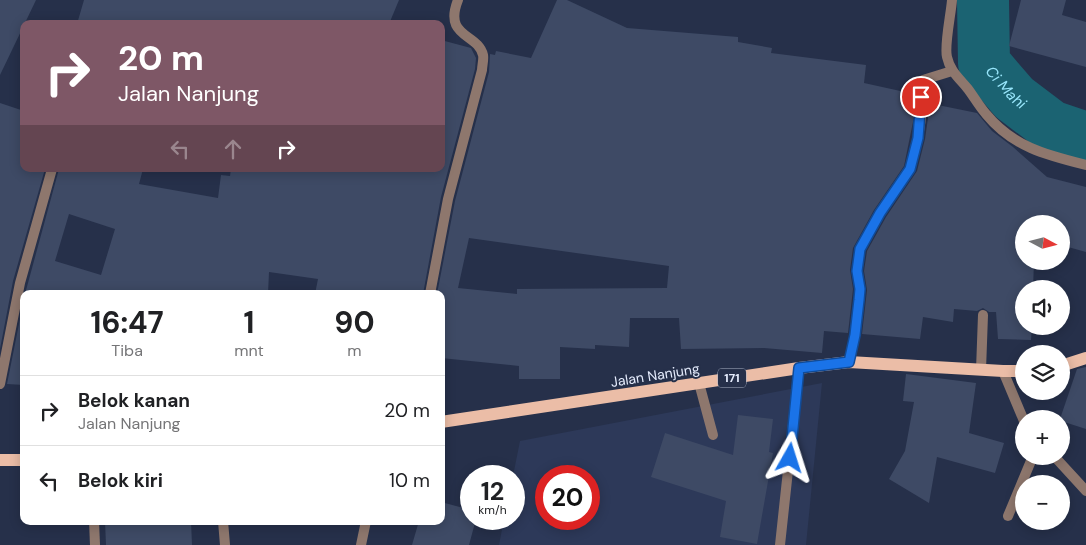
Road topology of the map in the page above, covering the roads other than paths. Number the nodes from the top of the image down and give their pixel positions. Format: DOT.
graph roads {
  1 [pos="458,0"];
  2 [pos="952,0"];
  3 [pos="952,71"];
  4 [pos="1086,165"];
  5 [pos="51,172"];
  6 [pos="431,290"];
  7 [pos="983,314"];
  8 [pos="1086,358"];
  9 [pos="849,362"];
  10 [pos="1070,363"];
  11 [pos="799,368"];
  12 [pos="981,370"];
  13 [pos="1003,371"];
  14 [pos="1015,371"];
  15 [pos="699,383"];
  16 [pos="0,384"];
  17 [pos="1019,410"];
  18 [pos="445,421"];
  19 [pos="713,434"];
  20 [pos="0,460"];
  21 [pos="20,460"];
  22 [pos="1029,465"];
  23 [pos="1062,465"];
  24 [pos="1086,492"];
  25 [pos="1008,516"];
  26 [pos="94,525"];
  27 [pos="223,525"];
  28 [pos="365,525"];
  29 [pos="95,545"];
  30 [pos="225,545"];
  31 [pos="361,545"];
  32 [pos="780,545"];
  1 -- 6 [label="street"];
  2 -- 3 [label="street"];
  3 -- 4 [label="street"];
  3 -- 9 [label="street"];
  5 -- 16 [label="street"];
  7 -- 12 [label="street"];
  8 -- 10 [label="main road"];
  9 -- 11 [label="main road, Jalan Nanjung / 171"];
  9 -- 12 [label="main road, Jalan Nanjung / 171"];
  11 -- 15 [label="main road, Jalan Nanjung / 171"];
  11 -- 32 [label="street"];
  12 -- 13 [label="main road, Jalan Nanjung / 171"];
  13 -- 14 [label="main road, Jalan Nanjung / 171"];
  13 -- 17 [label="street"];
  15 -- 18 [label="main road, Jalan Nanjung / 171"];
  15 -- 19 [label="street"];
  20 -- 21 [label="main road"];
  22 -- 25 [label="street"];
  23 -- 24 [label="street"];
  26 -- 29 [label="street"];
  27 -- 30 [label="street"];
  28 -- 31 [label="street"];
}
